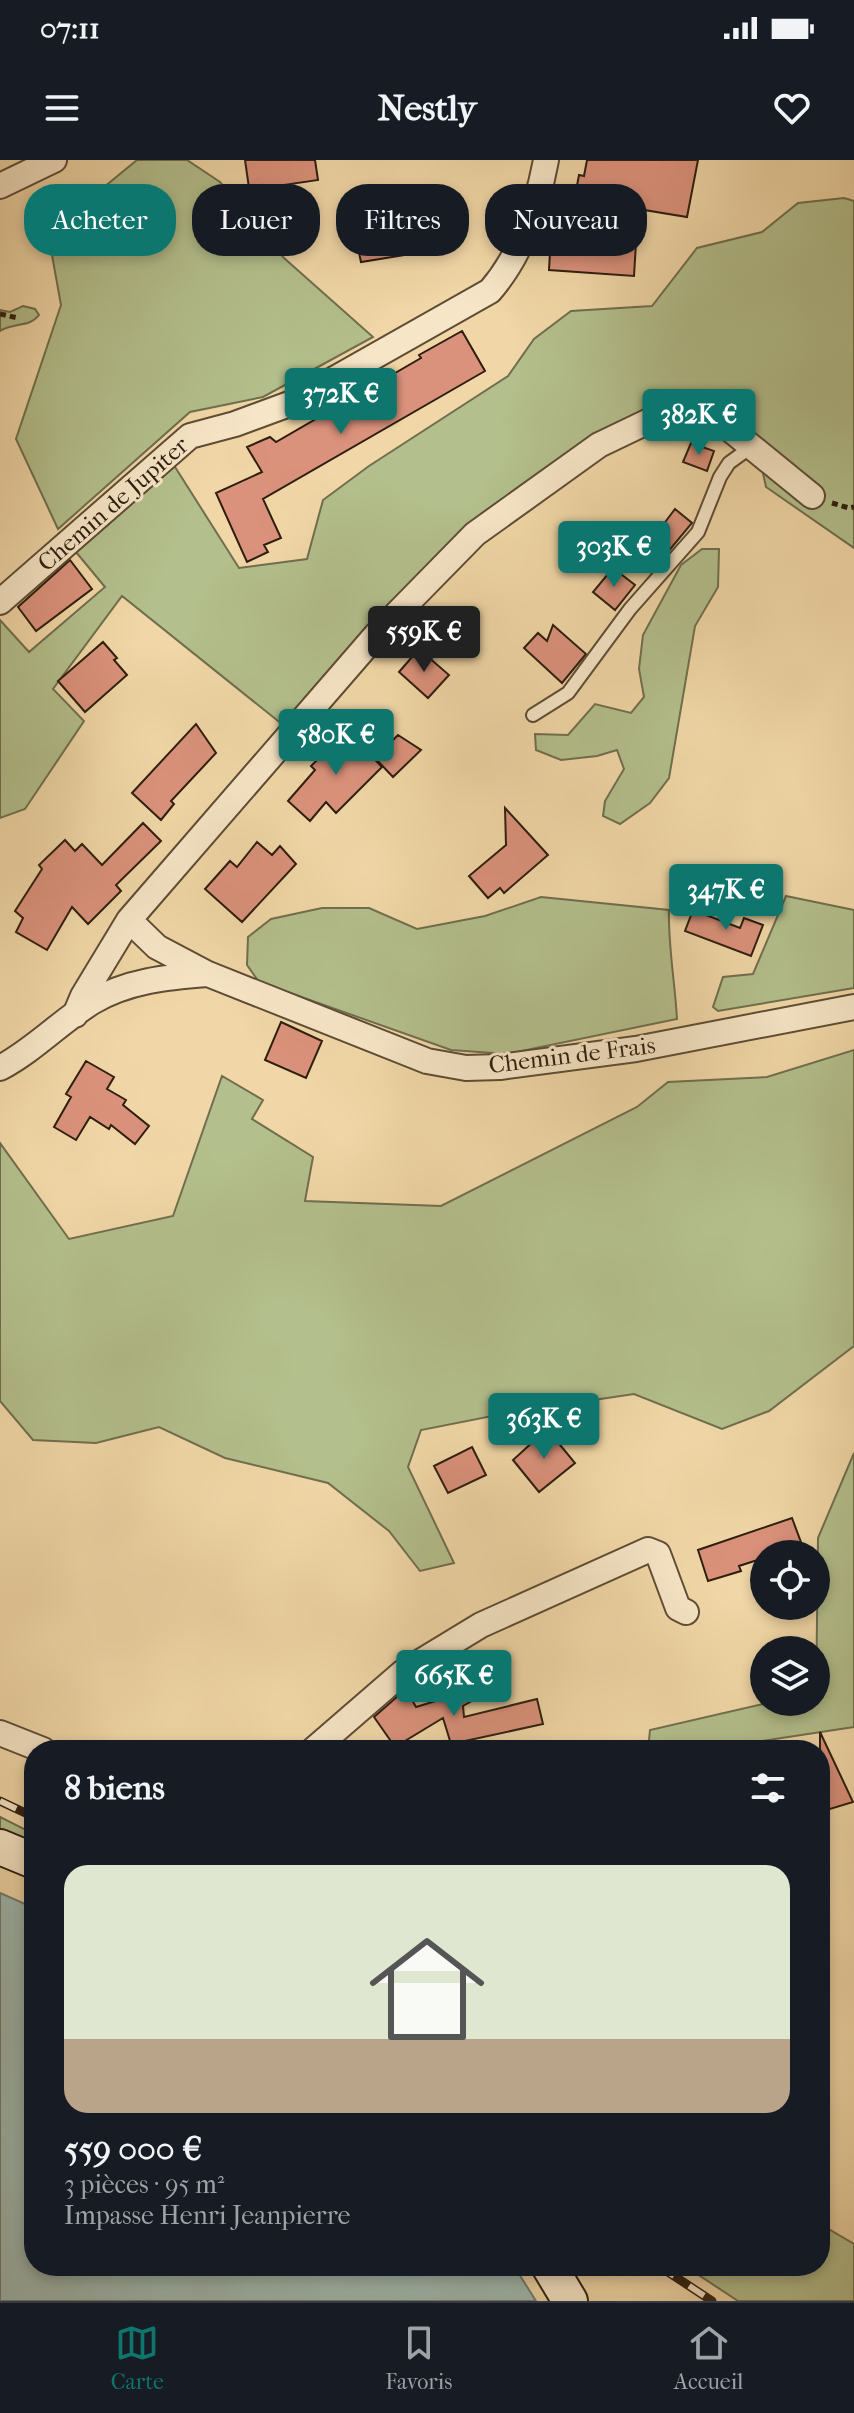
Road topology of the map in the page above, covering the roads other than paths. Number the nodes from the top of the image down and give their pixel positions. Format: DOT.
graph roads {
  1 [pos="54,160"];
  2 [pos="546,160"];
  3 [pos="0,186"];
  4 [pos="751,447"];
  5 [pos="812,496"];
  6 [pos="0,602"];
  7 [pos="533,715"];
  8 [pos="129,920"];
  9 [pos="208,974"];
  10 [pos="854,1007"];
  11 [pos="75,1015"];
  12 [pos="0,1068"];
  13 [pos="686,1612"];
  14 [pos="0,1733"];
  15 [pos="325,1740"];
  16 [pos="24,1742"];
  17 [pos="0,1847"];
  18 [pos="24,1857"];
  19 [pos="555,2276"];
  20 [pos="570,2301"];
  1 -- 3 [label="street"];
  2 -- 6 [label="street, Chemin de Jupiter"];
  4 -- 5 [label="street"];
  4 -- 7 [label="lane"];
  4 -- 8 [label="street"];
  8 -- 9 [label="street, Chemin de Frais"];
  8 -- 11 [label="street"];
  9 -- 10 [label="street, Chemin de Frais"];
  9 -- 11 [label="street, Chemin de Frais"];
  11 -- 12 [label="street, Chemin de Frais"];
  13 -- 15 [label="street"];
  14 -- 16 [label="street"];
  17 -- 18 [label="main road"];
  19 -- 20 [label="main road"];
}
